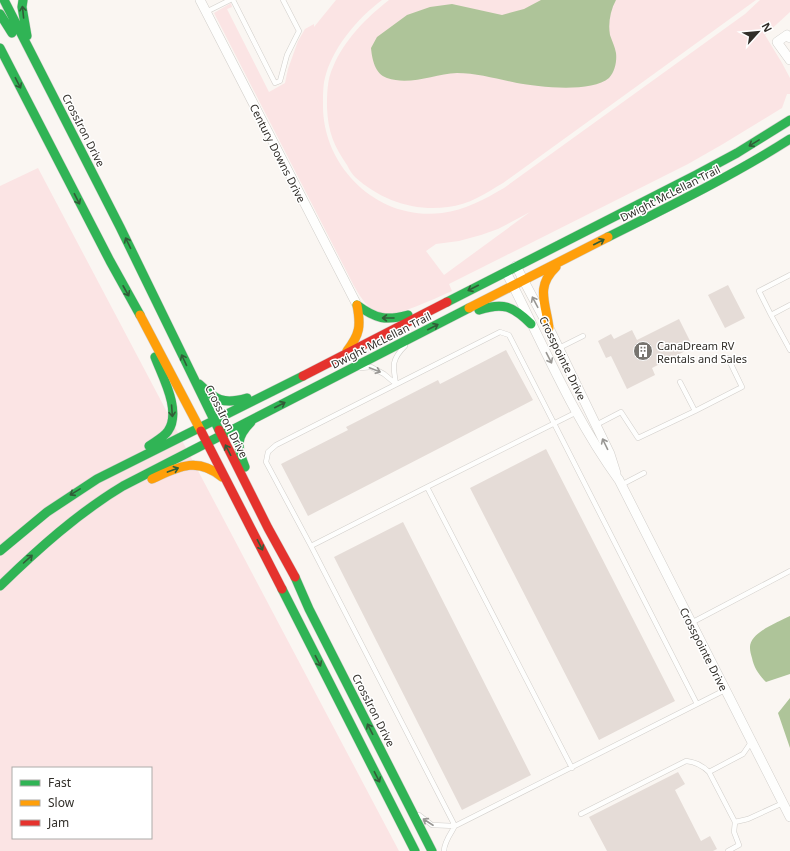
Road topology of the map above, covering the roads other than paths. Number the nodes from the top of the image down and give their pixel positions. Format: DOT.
graph roads {
  1 [pos="4,0"];
  2 [pos="23,0"];
  3 [pos="200,0"];
  4 [pos="230,0"];
  5 [pos="233,0"];
  6 [pos="283,0"];
  7 [pos="206,12"];
  8 [pos="0,14"];
  9 [pos="789,35"];
  10 [pos="1,50"];
  11 [pos="30,51"];
  12 [pos="790,60"];
  13 [pos="789,120"];
  14 [pos="71,130"];
  15 [pos="790,139"];
  16 [pos="564,260"];
  17 [pos="516,266"];
  18 [pos="506,272"];
  19 [pos="790,275"];
  20 [pos="523,281"];
  21 [pos="513,286"];
  22 [pos="357,305"];
  23 [pos="439,305"];
  24 [pos="790,305"];
  25 [pos="771,315"];
  26 [pos="449,319"];
  27 [pos="143,321"];
  28 [pos="531,324"];
  29 [pos="549,328"];
  30 [pos="583,336"];
  31 [pos="413,337"];
  32 [pos="559,348"];
  33 [pos="790,350"];
  34 [pos="346,353"];
  35 [pos="728,358"];
  36 [pos="350,369"];
  37 [pos="192,377"];
  38 [pos="680,382"];
  39 [pos="396,384"];
  40 [pos="270,392"];
  41 [pos="695,410"];
  42 [pos="577,412"];
  43 [pos="260,415"];
  44 [pos="213,421"];
  45 [pos="554,423"];
  46 [pos="596,425"];
  47 [pos="199,428"];
  48 [pos="221,435"];
  49 [pos="206,442"];
  50 [pos="109,473"];
  51 [pos="644,473"];
  52 [pos="227,483"];
  53 [pos="620,483"];
  54 [pos="123,486"];
  55 [pos="427,487"];
  56 [pos="249,490"];
  57 [pos="311,546"];
  58 [pos="0,551"];
  59 [pos="790,571"];
  60 [pos="0,586"];
  61 [pos="691,623"];
  62 [pos="725,690"];
  63 [pos="697,704"];
  64 [pos="752,741"];
  65 [pos="572,768"];
  66 [pos="709,772"];
  67 [pos="407,802"];
  68 [pos="783,803"];
  69 [pos="581,814"];
  70 [pos="790,817"];
  71 [pos="735,822"];
  72 [pos="456,826"];
  73 [pos="414,851"];
  74 [pos="432,851"];
  75 [pos="444,851"];
  76 [pos="728,851"];
  1 -- 11 [label="main road, CrossIron Drive"];
  11 -- 2 [label="main road, one-way"];
  3 -- 7 [label="street, Century Downs Drive"];
  4 -- 7 [label="lane"];
  5 -- 6 [label="lane"];
  7 -- 22 [label="street, Century Downs Drive"];
  8 -- 14 [label="main road"];
  9 -- 12 [label="street"];
  10 -- 27 [label="main road, one-way"];
  11 -- 14 [label="main road, CrossIron Drive"];
  13 -- 17 [label="main road, Dwight McLellan Trail, one-way"];
  37 -- 14 [label="main road, CrossIron Drive, one-way"];
  16 -- 15 [label="main road, Dwight McLellan Trail, one-way"];
  16 -- 20 [label="main road, Dwight McLellan Trail"];
  16 -- 29 [label="main road"];
  17 -- 18 [label="main road, Dwight McLellan Trail"];
  17 -- 20 [label="street, Crosspointe Drive"];
  18 -- 21 [label="street, Crosspointe Drive"];
  18 -- 23 [label="main road, Dwight McLellan Trail, one-way"];
  19 -- 25 [label="lane"];
  20 -- 21 [label="main road, Dwight McLellan Trail"];
  29 -- 20 [label="street, Crosspointe Drive, one-way"];
  21 -- 26 [label="main road, Dwight McLellan Trail"];
  21 -- 28 [label="street, Crosspointe Drive"];
  23 -- 22 [label="main road, one-way"];
  22 -- 34 [label="main road"];
  23 -- 34 [label="main road, Dwight McLellan Trail"];
  24 -- 25 [label="lane"];
  25 -- 33 [label="lane"];
  26 -- 28 [label="main road"];
  31 -- 26 [label="main road, Dwight McLellan Trail, one-way"];
  27 -- 47 [label="main road"];
  27 -- 50 [label="main road, one-way"];
  28 -- 42 [label="street, Crosspointe Drive, one-way"];
  29 -- 32 [label="street, Crosspointe Drive"];
  30 -- 32 [label="lane"];
  31 -- 36 [label="main road, Dwight McLellan Trail"];
  31 -- 39 [label="lane"];
  32 -- 46 [label="street, Crosspointe Drive"];
  34 -- 40 [label="main road, Dwight McLellan Trail"];
  35 -- 41 [label="lane"];
  36 -- 39 [label="lane, one-way"];
  43 -- 36 [label="main road, Dwight McLellan Trail, one-way"];
  37 -- 40 [label="main road"];
  37 -- 44 [label="main road, CrossIron Drive"];
  38 -- 41 [label="lane"];
  39 -- 45 [label="lane"];
  39 -- 57 [label="lane"];
  40 -- 44 [label="main road, Dwight McLellan Trail"];
  41 -- 46 [label="lane"];
  42 -- 45 [label="lane"];
  42 -- 53 [label="street, Crosspointe Drive"];
  43 -- 48 [label="main road, Dwight McLellan Trail"];
  43 -- 56 [label="main road"];
  44 -- 47 [label="main road, Dwight McLellan Trail"];
  44 -- 48 [label="main road, CrossIron Drive"];
  45 -- 55 [label="lane"];
  45 -- 63 [label="lane"];
  53 -- 46 [label="street, Crosspointe Drive, one-way"];
  47 -- 49 [label="main road"];
  47 -- 50 [label="main road, Dwight McLellan Trail"];
  48 -- 49 [label="main road, Dwight McLellan Trail"];
  56 -- 48 [label="main road, CrossIron Drive, one-way"];
  49 -- 52 [label="main road"];
  49 -- 54 [label="main road, Dwight McLellan Trail"];
  50 -- 58 [label="main road, Dwight McLellan Trail, one-way"];
  51 -- 53 [label="lane"];
  54 -- 52 [label="main road, one-way"];
  52 -- 73 [label="main road, one-way"];
  53 -- 61 [label="street, Crosspointe Drive"];
  60 -- 54 [label="main road, Dwight McLellan Trail, one-way"];
  55 -- 57 [label="lane"];
  55 -- 65 [label="lane"];
  67 -- 56 [label="main road, CrossIron Drive, one-way"];
  57 -- 72 [label="lane"];
  59 -- 61 [label="lane"];
  61 -- 62 [label="street, Crosspointe Drive"];
  62 -- 63 [label="lane"];
  62 -- 64 [label="street, Crosspointe Drive"];
  63 -- 65 [label="lane"];
  64 -- 66 [label="lane"];
  64 -- 68 [label="street, Crosspointe Drive"];
  65 -- 72 [label="lane"];
  66 -- 69 [label="lane"];
  66 -- 71 [label="lane"];
  72 -- 67 [label="lane, one-way"];
  67 -- 74 [label="main road, CrossIron Drive"];
  68 -- 70 [label="street, Crosspointe Drive"];
  68 -- 71 [label="lane"];
  71 -- 76 [label="lane"];
  72 -- 75 [label="lane"];
}
